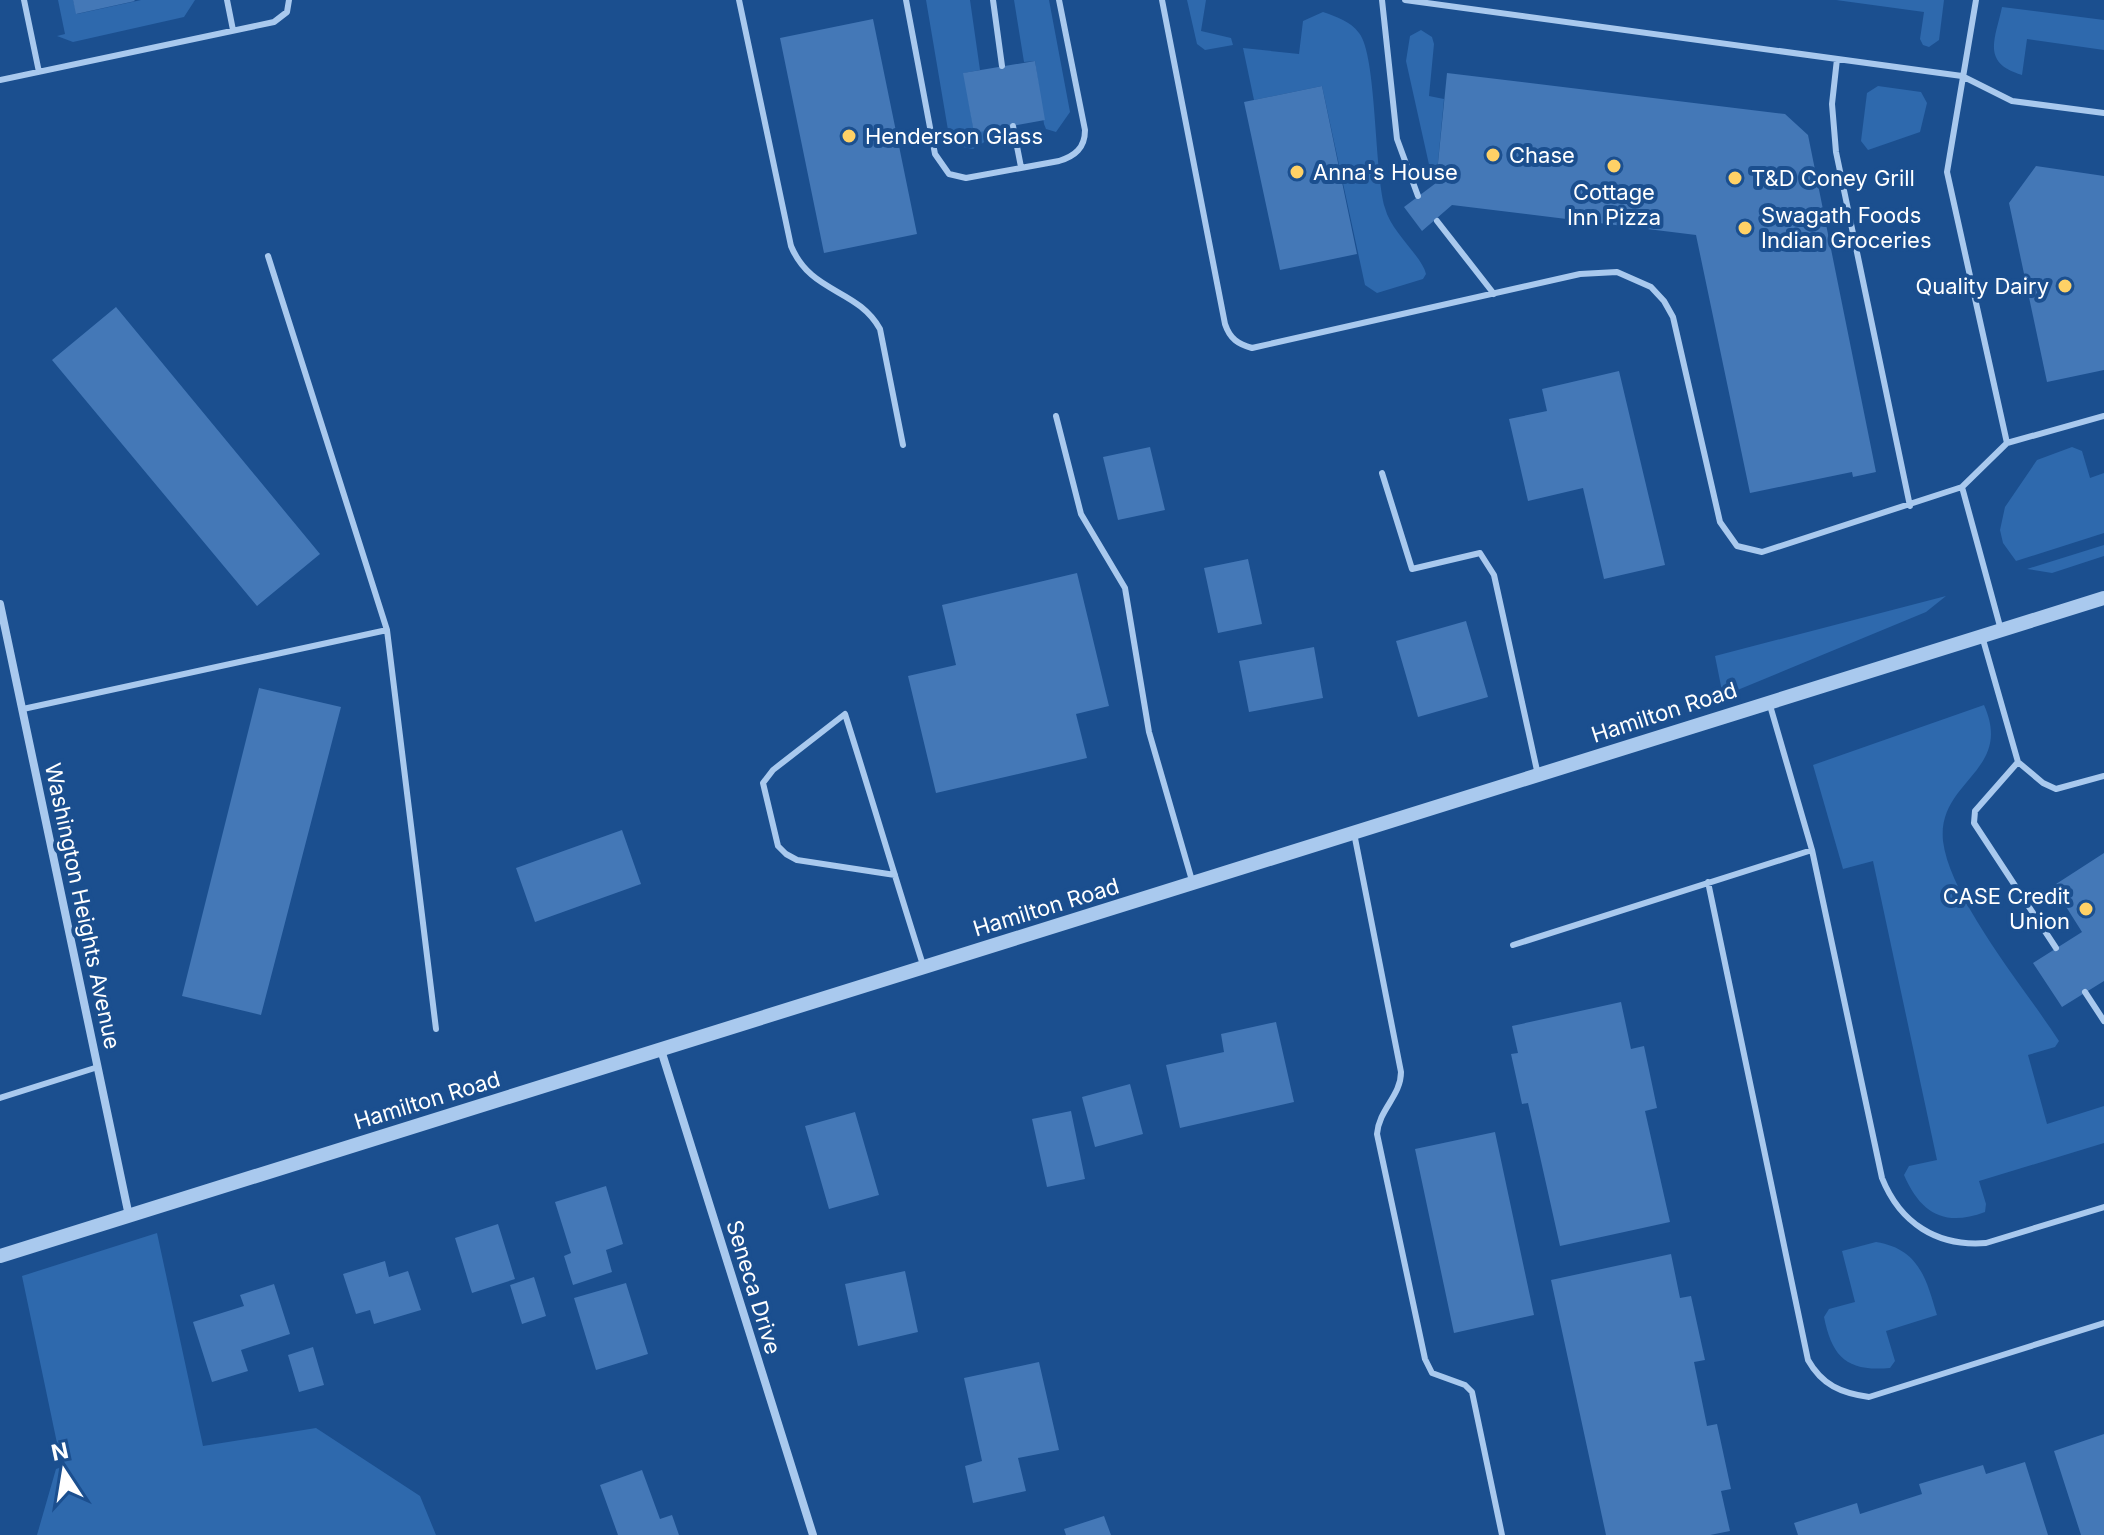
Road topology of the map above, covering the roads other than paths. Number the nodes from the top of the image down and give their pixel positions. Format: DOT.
graph roads {
  1 [pos="24,0"];
  2 [pos="227,0"];
  3 [pos="289,0"];
  4 [pos="739,0"];
  5 [pos="906,0"];
  6 [pos="993,0"];
  7 [pos="1059,0"];
  8 [pos="1162,0"];
  9 [pos="1382,0"];
  10 [pos="1405,0"];
  11 [pos="1976,0"];
  12 [pos="233,30"];
  13 [pos="1837,59"];
  14 [pos="1002,66"];
  15 [pos="39,72"];
  16 [pos="1962,76"];
  17 [pos="0,80"];
  18 [pos="2104,113"];
  19 [pos="1013,126"];
  20 [pos="1021,167"];
  21 [pos="1418,196"];
  22 [pos="1437,221"];
  23 [pos="268,256"];
  24 [pos="1494,294"];
  25 [pos="1056,416"];
  26 [pos="2104,416"];
  27 [pos="2007,443"];
  28 [pos="903,445"];
  29 [pos="1382,473"];
  30 [pos="1962,487"];
  31 [pos="1910,506"];
  32 [pos="2104,598"];
  33 [pos="0,604"];
  34 [pos="387,630"];
  35 [pos="2001,630"];
  36 [pos="1982,636"];
  37 [pos="1769,702"];
  38 [pos="23,709"];
  39 [pos="2018,762"];
  40 [pos="1538,775"];
  41 [pos="2104,776"];
  42 [pos="1354,833"];
  43 [pos="1812,850"];
  44 [pos="895,875"];
  45 [pos="1708,882"];
  46 [pos="1193,884"];
  47 [pos="1513,945"];
  48 [pos="2056,948"];
  49 [pos="924,968"];
  50 [pos="2085,992"];
  51 [pos="2104,1021"];
  52 [pos="436,1029"];
  53 [pos="661,1050"];
  54 [pos="98,1067"];
  55 [pos="0,1098"];
  56 [pos="2104,1207"];
  57 [pos="129,1216"];
  58 [pos="0,1256"];
  59 [pos="2104,1323"];
  60 [pos="813,1535"];
  61 [pos="1502,1535"];
  1 -- 15 [label="lane"];
  2 -- 12 [label="lane"];
  3 -- 12 [label="lane"];
  4 -- 28 [label="lane"];
  5 -- 20 [label="lane"];
  6 -- 14 [label="lane"];
  7 -- 20 [label="lane"];
  8 -- 24 [label="lane"];
  9 -- 21 [label="lane"];
  10 -- 13 [label="lane"];
  11 -- 16 [label="lane"];
  12 -- 15 [label="lane"];
  13 -- 16 [label="lane"];
  13 -- 31 [label="lane"];
  15 -- 17 [label="lane"];
  16 -- 18 [label="lane"];
  16 -- 27 [label="lane"];
  19 -- 20 [label="lane"];
  22 -- 24 [label="lane"];
  23 -- 34 [label="lane"];
  24 -- 31 [label="lane"];
  25 -- 46 [label="lane"];
  26 -- 27 [label="lane"];
  27 -- 30 [label="lane"];
  29 -- 40 [label="lane"];
  30 -- 31 [label="lane"];
  30 -- 35 [label="lane"];
  32 -- 35 [label="street, Hamilton Road"];
  33 -- 38 [label="street, Washington Heights Avenue"];
  34 -- 38 [label="lane"];
  34 -- 52 [label="lane"];
  35 -- 36 [label="street, Hamilton Road"];
  36 -- 37 [label="street, Hamilton Road"];
  36 -- 39 [label="lane"];
  37 -- 40 [label="street, Hamilton Road"];
  37 -- 43 [label="lane"];
  38 -- 54 [label="street, Washington Heights Avenue"];
  39 -- 41 [label="lane"];
  39 -- 48 [label="lane"];
  40 -- 42 [label="street, Hamilton Road"];
  42 -- 46 [label="street, Hamilton Road"];
  42 -- 61 [label="lane"];
  43 -- 45 [label="lane"];
  43 -- 56 [label="lane"];
  44 -- 44 [label="lane"];
  44 -- 49 [label="lane"];
  45 -- 47 [label="lane"];
  45 -- 59 [label="lane"];
  46 -- 49 [label="street, Hamilton Road"];
  49 -- 53 [label="street, Hamilton Road"];
  50 -- 51 [label="lane"];
  53 -- 57 [label="street, Hamilton Road"];
  53 -- 60 [label="street, Seneca Drive"];
  54 -- 55 [label="lane"];
  54 -- 57 [label="street, Washington Heights Avenue"];
  57 -- 58 [label="street, Hamilton Road"];
}
